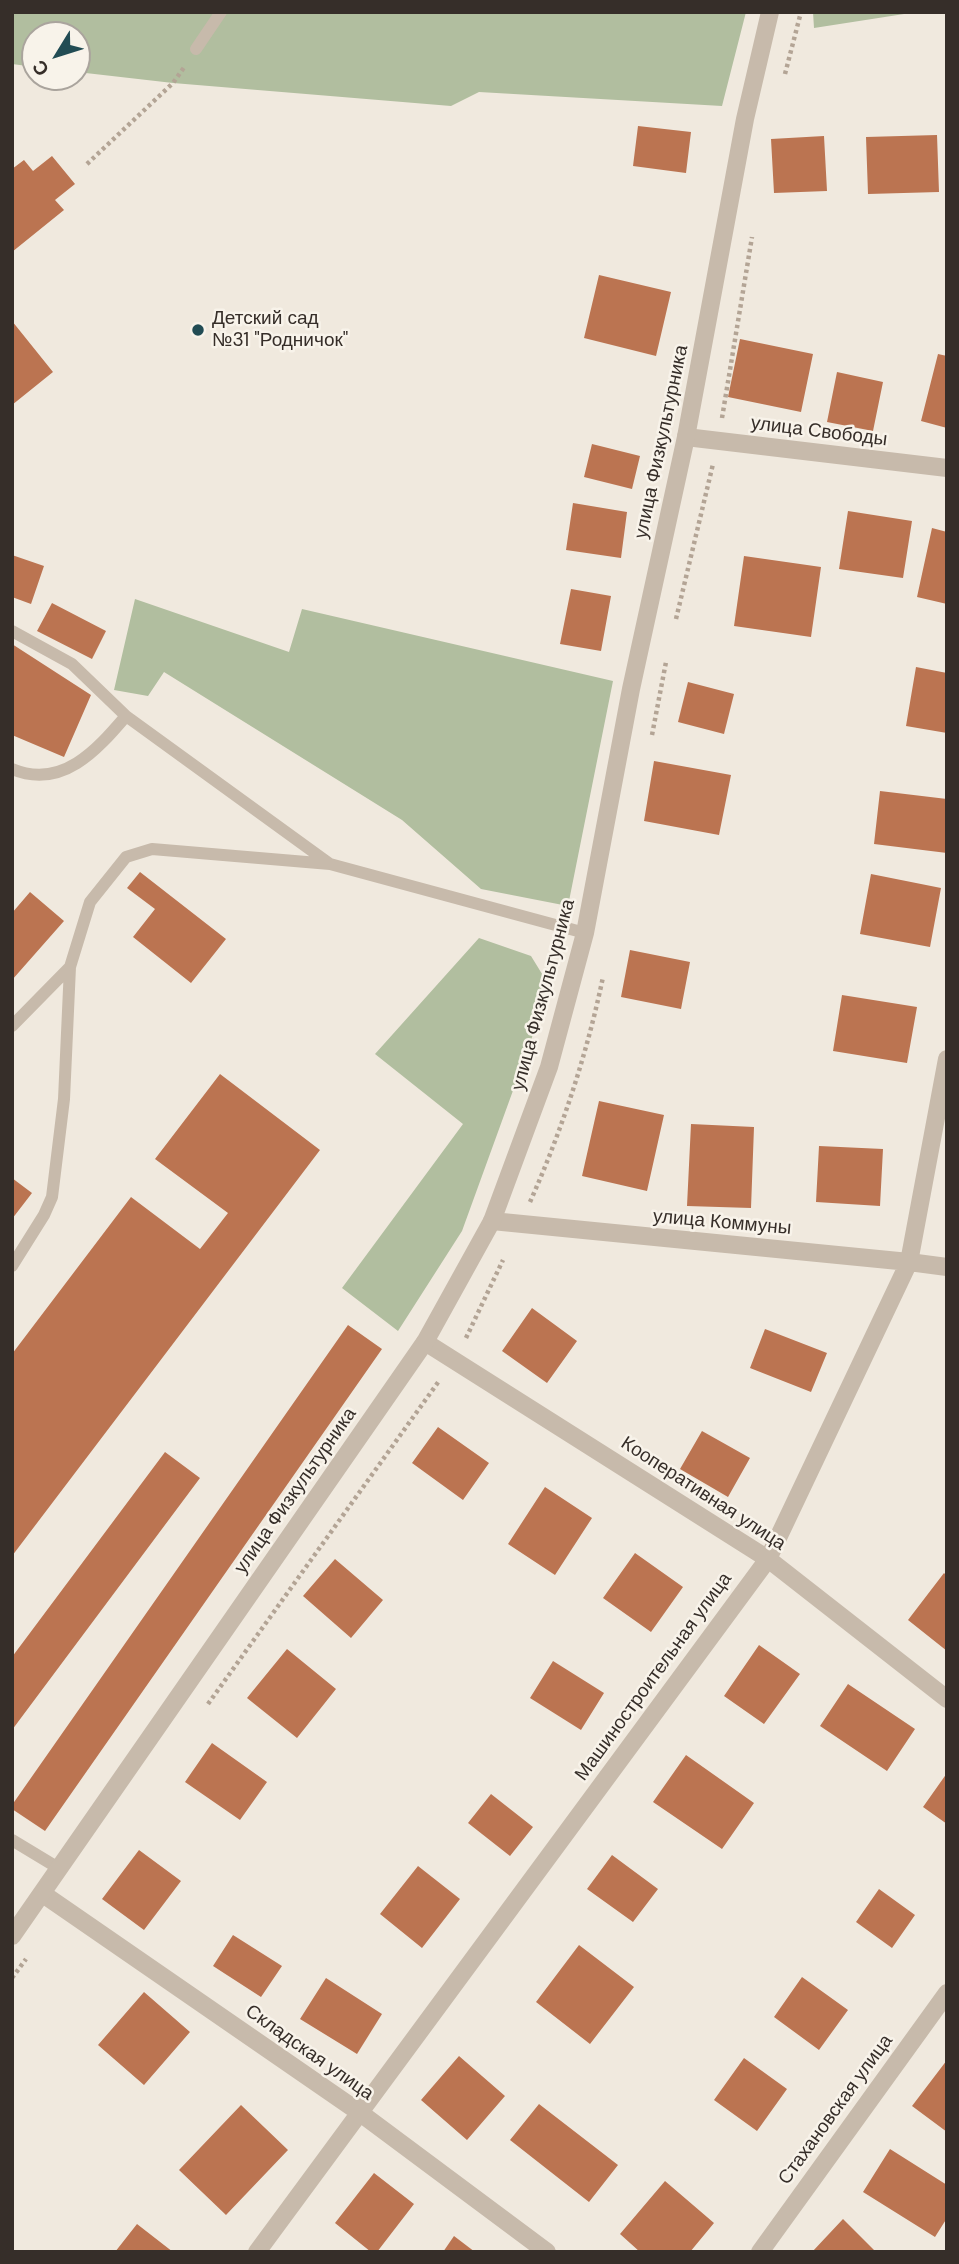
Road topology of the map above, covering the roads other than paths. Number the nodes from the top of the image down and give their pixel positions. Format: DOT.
graph roads {
  1 [pos="221,12"];
  2 [pos="770,12"];
  3 [pos="196,49"];
  4 [pos="686,437"];
  5 [pos="947,468"];
  6 [pos="12,631"];
  7 [pos="125,716"];
  8 [pos="12,768"];
  9 [pos="330,864"];
  10 [pos="585,933"];
  11 [pos="70,967"];
  12 [pos="12,1026"];
  13 [pos="947,1059"];
  14 [pos="492,1222"];
  15 [pos="909,1262"];
  16 [pos="12,1266"];
  17 [pos="947,1267"];
  18 [pos="425,1342"];
  19 [pos="768,1559"];
  20 [pos="947,1699"];
  21 [pos="12,1840"];
  22 [pos="60,1869"];
  23 [pos="43,1894"];
  24 [pos="12,1936"];
  25 [pos="947,1993"];
  26 [pos="359,2112"];
  27 [pos="257,2252"];
  28 [pos="547,2252"];
  29 [pos="760,2252"];
  1 -- 3 [label="lane"];
  2 -- 4 [label="street, улица Физкультурника"];
  4 -- 5 [label="street, улица Свободы"];
  4 -- 10 [label="street, улица Физкультурника"];
  6 -- 7 [label="lane"];
  7 -- 8 [label="lane"];
  7 -- 9 [label="lane"];
  9 -- 10 [label="lane"];
  9 -- 11 [label="lane"];
  10 -- 14 [label="street, улица Физкультурника"];
  11 -- 12 [label="lane"];
  11 -- 16 [label="lane"];
  13 -- 15 [label="street, Машиностроительная улица"];
  14 -- 15 [label="street, улица Коммуны"];
  14 -- 18 [label="street, улица Физкультурника"];
  15 -- 17 [label="street, улица Коммуны"];
  15 -- 19 [label="street, Машиностроительная улица"];
  18 -- 19 [label="street, Кооперативная улица"];
  18 -- 22 [label="street, улица Физкультурника"];
  19 -- 20 [label="street, Кооперативная улица"];
  19 -- 26 [label="street, Машиностроительная улица"];
  21 -- 22 [label="lane"];
  22 -- 23 [label="street, улица Физкультурника"];
  23 -- 24 [label="street, улица Физкультурника"];
  23 -- 26 [label="street, Складская улица"];
  25 -- 29 [label="street, Стахановская улица"];
  26 -- 27 [label="street, Машиностроительная улица"];
  26 -- 28 [label="street, Складская улица"];
}
